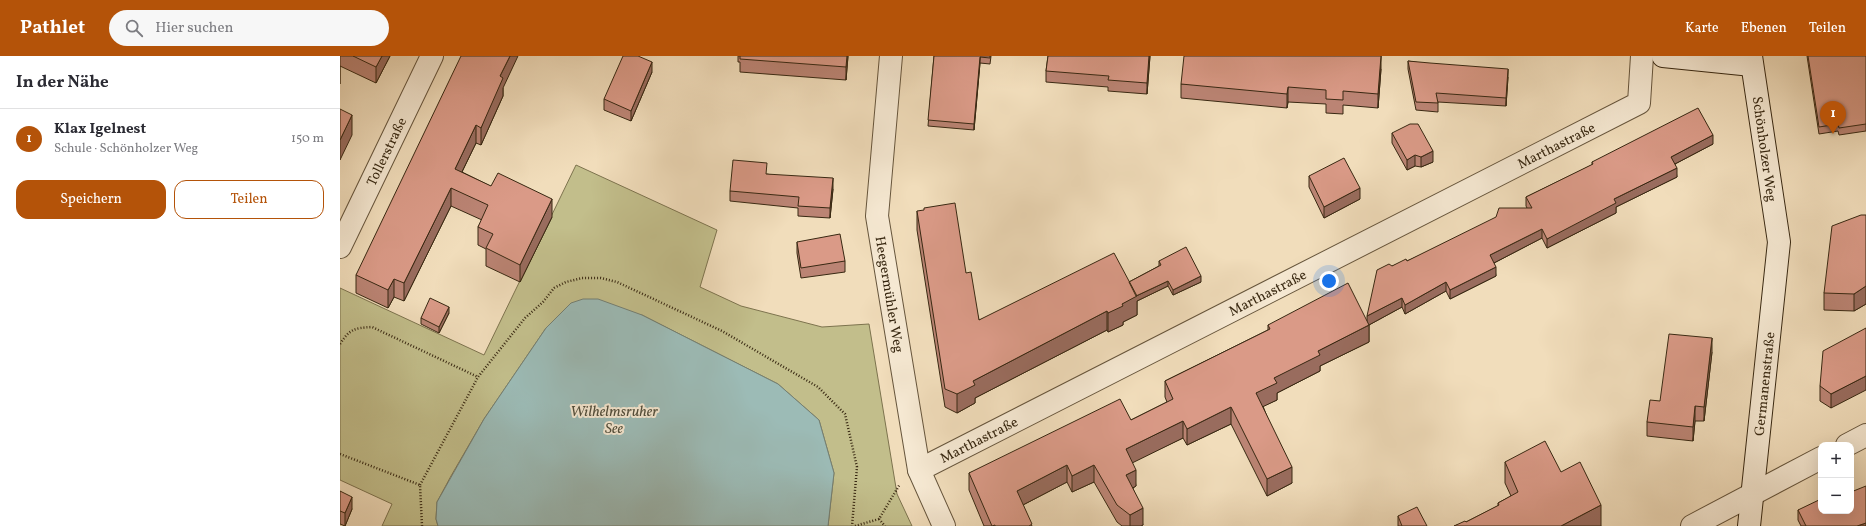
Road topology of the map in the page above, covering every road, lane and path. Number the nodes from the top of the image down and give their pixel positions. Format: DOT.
graph roads {
  1 [pos="432,56"];
  2 [pos="891,56"];
  3 [pos="1642,56"];
  4 [pos="1663,56"];
  5 [pos="1752,60"];
  6 [pos="346,220"];
  7 [pos="1778,242"];
  8 [pos="340,247"];
  9 [pos="340,344"];
  10 [pos="478,377"];
  11 [pos="1866,435"];
  12 [pos="1853,442"];
  13 [pos="340,454"];
  14 [pos="1818,460"];
  15 [pos="919,470"];
  16 [pos="900,483"];
  17 [pos="420,485"];
  18 [pos="1752,494"];
  19 [pos="879,519"];
  20 [pos="422,526"];
  21 [pos="852,526"];
  22 [pos="855,526"];
  23 [pos="885,526"];
  24 [pos="944,526"];
  25 [pos="1692,526"];
  26 [pos="1749,526"];
  1 -- 6 [label="street, Tollerstraße"];
  2 -- 15 [label="street, Heegermühler Weg"];
  3 -- 15 [label="street, Marthastraße"];
  4 -- 5 [label="street"];
  5 -- 7 [label="street, Schönholzer Weg"];
  6 -- 8 [label="street, Tollerstraße"];
  7 -- 18 [label="street, Germanenstraße"];
  9 -- 10 [label="path"];
  10 -- 17 [label="path"];
  10 -- 21 [label="path"];
  11 -- 12 [label="street"];
  13 -- 17 [label="path"];
  14 -- 18 [label="street"];
  15 -- 24 [label="street, Heegermühler Weg"];
  16 -- 19 [label="path"];
  17 -- 20 [label="path"];
  18 -- 25 [label="street"];
  18 -- 26 [label="street, Germanenstraße"];
  19 -- 22 [label="path"];
  19 -- 23 [label="path"];
}
